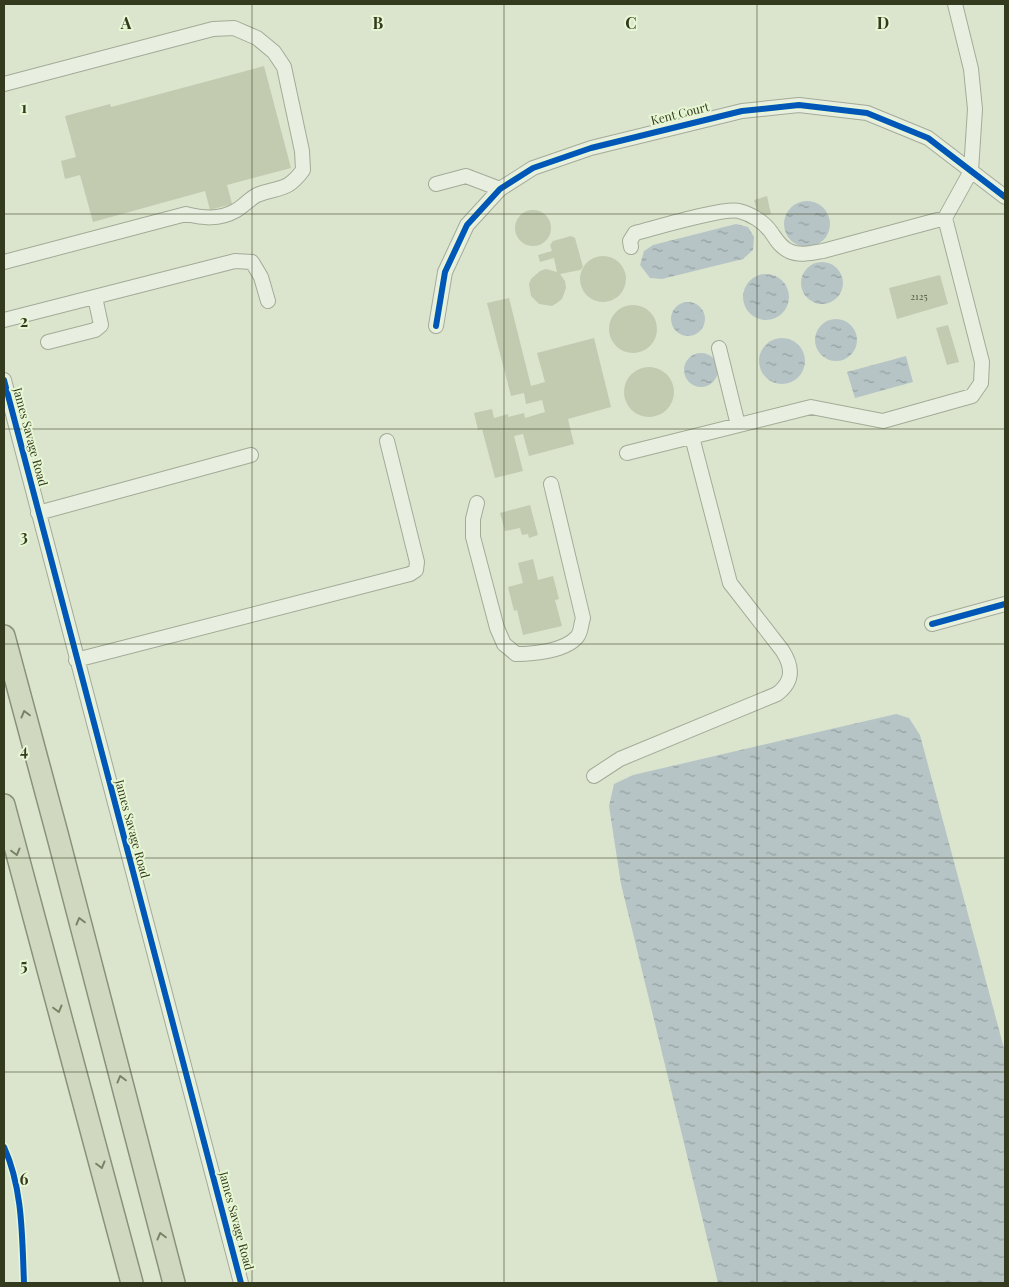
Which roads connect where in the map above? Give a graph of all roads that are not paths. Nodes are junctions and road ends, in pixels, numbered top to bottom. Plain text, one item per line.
1 (955, 4) edge
2 (4, 84) edge
3 (971, 172) junction
4 (436, 184) dead end
5 (500, 189) junction
6 (1005, 197) edge
7 (944, 218) junction
8 (631, 247) dead end
9 (4, 262) edge
10 (95, 297) junction
11 (268, 301) dead end
12 (4, 320) edge
13 (436, 326) dead end
14 (48, 342) dead end
15 (719, 348) dead end
16 (4, 380) edge
17 (738, 425) junction
18 (692, 437) junction
19 (387, 441) dead end
20 (627, 453) dead end
21 (251, 455) dead end
22 (551, 484) dead end
23 (477, 503) dead end
24 (38, 513) junction
25 (1005, 604) edge
26 (932, 624) dead end
27 (4, 636) edge
28 (76, 660) junction
29 (594, 776) dead end
30 (4, 804) edge
31 (111, 1203) junction
32 (126, 1283) edge
33 (132, 1283) edge
34 (174, 1283) edge
35 (241, 1283) edge

1 - 3 street
2 - 9 street
3 - 5 street, Kent Court
3 - 6 street, Kent Court
3 - 7 street
4 - 5 street
5 - 13 street, Kent Court
7 - 8 street
7 - 17 street
10 - 11 street
10 - 12 street
10 - 14 street
15 - 17 street
16 - 24 street, James Savage Road
17 - 18 street
18 - 20 street
18 - 29 street
19 - 28 street
21 - 24 street
22 - 23 street
24 - 28 street, James Savage Road
25 - 26 street
34 -> 27 highway
28 - 35 street, James Savage Road
30 -> 31 highway
31 - 32 highway
31 - 33 highway

